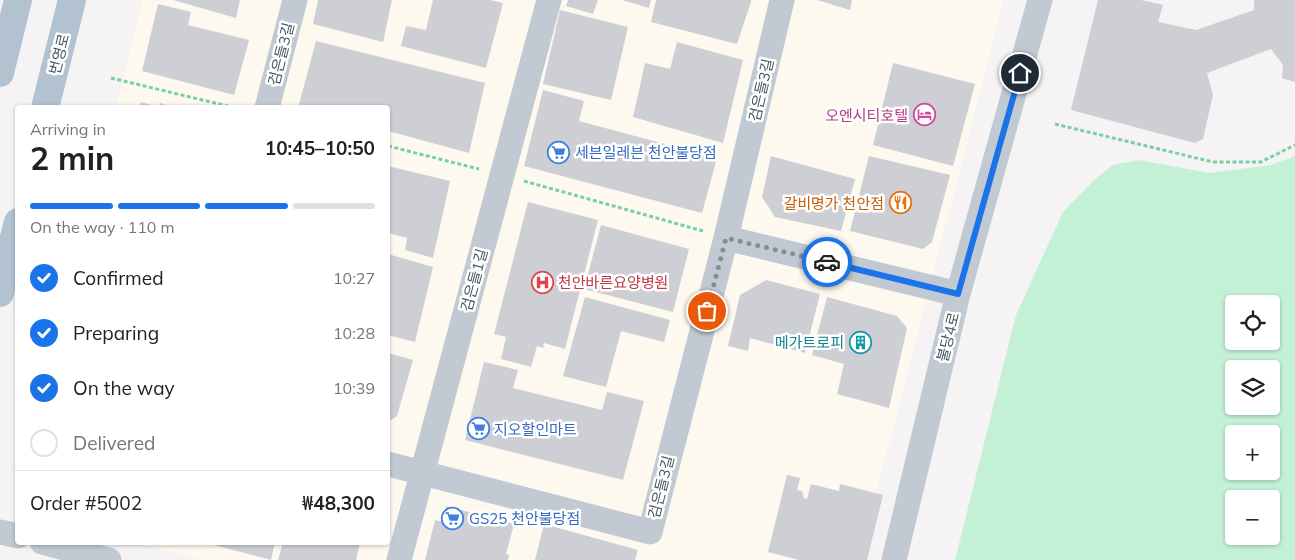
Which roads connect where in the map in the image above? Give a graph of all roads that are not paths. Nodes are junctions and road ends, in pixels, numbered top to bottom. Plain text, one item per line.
1 (18, 0) edge
2 (72, 0) edge
3 (295, 0) edge
4 (549, 0) edge
5 (782, 0) edge
6 (1040, 0) edge
7 (0, 73) edge
8 (47, 105) edge
9 (268, 105) edge
10 (15, 234) edge
11 (726, 238) junction
12 (0, 293) edge
13 (958, 294) junction
14 (390, 465) edge
15 (423, 473) junction
16 (0, 532) edge
17 (15, 535) edge
18 (53, 545) edge
19 (109, 560) edge
20 (399, 560) edge
21 (894, 560) edge

1 - 7 main road
2 - 8 main road, 번영로
3 - 9 street, 검은들3길
4 - 15 street, 검은들1길
5 - 11 street, 검은들3길
6 - 13 street, 불당4로
10 - 12 main road
11 - 13 street
11 - 15 street, 검은들3길
13 - 21 street, 불당4로
14 - 15 street, 검은들3길
15 - 20 street, 검은들1길
16 - 17 street
18 - 19 street

